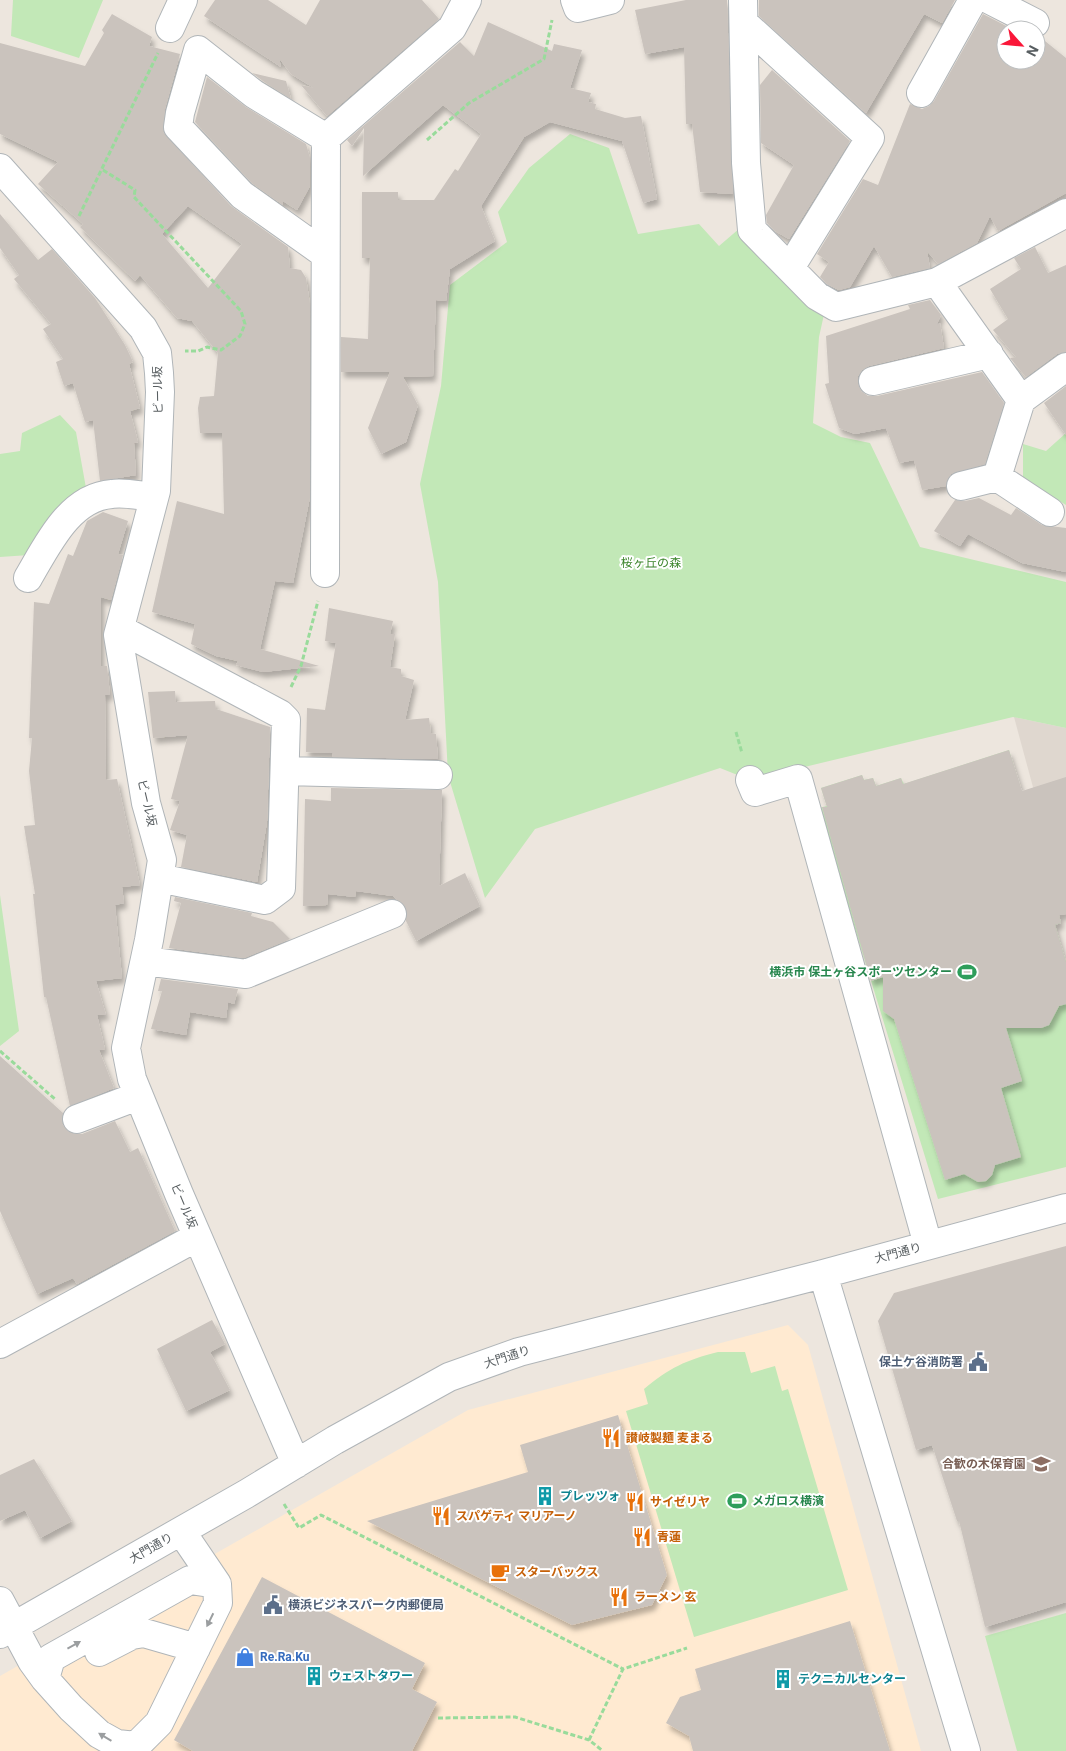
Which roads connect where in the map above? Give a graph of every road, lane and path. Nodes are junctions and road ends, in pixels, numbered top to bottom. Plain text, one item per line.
1 (183, 0) edge
2 (467, 0) edge
3 (575, 0) edge
4 (610, 0) edge
5 (973, 0) edge
6 (990, 0) edge
7 (744, 12) edge
8 (1029, 20) edge
9 (170, 28) joint
10 (549, 37) dead end
11 (921, 93) dead end
12 (326, 138) junction
13 (426, 140) dead end
14 (0, 169) edge
15 (103, 170) junction
16 (1066, 213) edge
17 (66, 242) junction
18 (325, 254) junction
19 (790, 268) junction
20 (937, 282) junction
21 (988, 354) junction
22 (182, 355) dead end
23 (1066, 367) edge
24 (872, 381) dead end
25 (1022, 400) junction
26 (998, 477) junction
27 (961, 486) dead end
28 (154, 497) junction
29 (1050, 512) dead end
30 (325, 573) joint
31 (28, 578) dead end
32 (120, 629) junction
33 (282, 706) junction
34 (284, 771) junction
35 (438, 775) dead end
36 (750, 780) dead end
37 (159, 878) junction
38 (392, 914) dead end
39 (145, 961) junction
40 (0, 1051) edge
41 (138, 1096) junction
42 (76, 1119) joint
43 (1066, 1208) edge
44 (197, 1237) junction
45 (928, 1245) junction
46 (823, 1274) junction
47 (0, 1344) edge
48 (296, 1464) junction
49 (278, 1495) dead end
50 (181, 1532) junction
51 (216, 1584) junction
52 (0, 1601) edge
53 (7, 1630) edge
54 (196, 1648) junction
55 (687, 1648) dead end
56 (88, 1658) dead end
57 (623, 1669) junction
58 (45, 1680) junction
59 (438, 1718) dead end
60 (589, 1740) junction
61 (603, 1751) edge
62 (966, 1751) edge

1 - 9 street
2 - 12 street
3 - 4 street
5 - 11 street
6 - 8 street
7 - 19 street
7 - 19 street
9 - 15 path
10 - 13 path
12 - 18 street
12 - 18 street
14 - 17 street, ビール坂
15 - 17 path
15 - 22 path
16 - 20 street
17 - 28 street, ビール坂
18 - 30 street
19 - 20 street
20 - 21 street
21 - 24 street
21 - 25 street
23 - 25 street
25 - 26 street
26 - 27 street
26 - 29 street
28 - 31 street
28 - 32 street, ビール坂
30 - 33 path
32 - 33 street
32 - 37 street, ビール坂
33 - 34 street
34 - 35 street
34 - 37 street
36 - 45 street
37 - 39 street, ビール坂
38 - 39 street
39 - 41 street, ビール坂
40 - 42 path
41 - 42 street
41 - 44 street, ビール坂
43 - 45 street, 大門通り
44 - 47 street
44 - 48 street, ビール坂
45 - 46 street, 大門通り
46 - 48 street, 大門通り
46 - 62 street
48 - 50 street, 大門通り
49 - 57 path
50 - 51 street
50 - 53 street, 大門通り
51 -> 54 street
58 -> 51 street
52 - 53 street
53 - 58 street
54 - 56 street
54 -> 58 street
55 - 57 path
57 - 60 path
59 - 60 path
60 - 61 path

